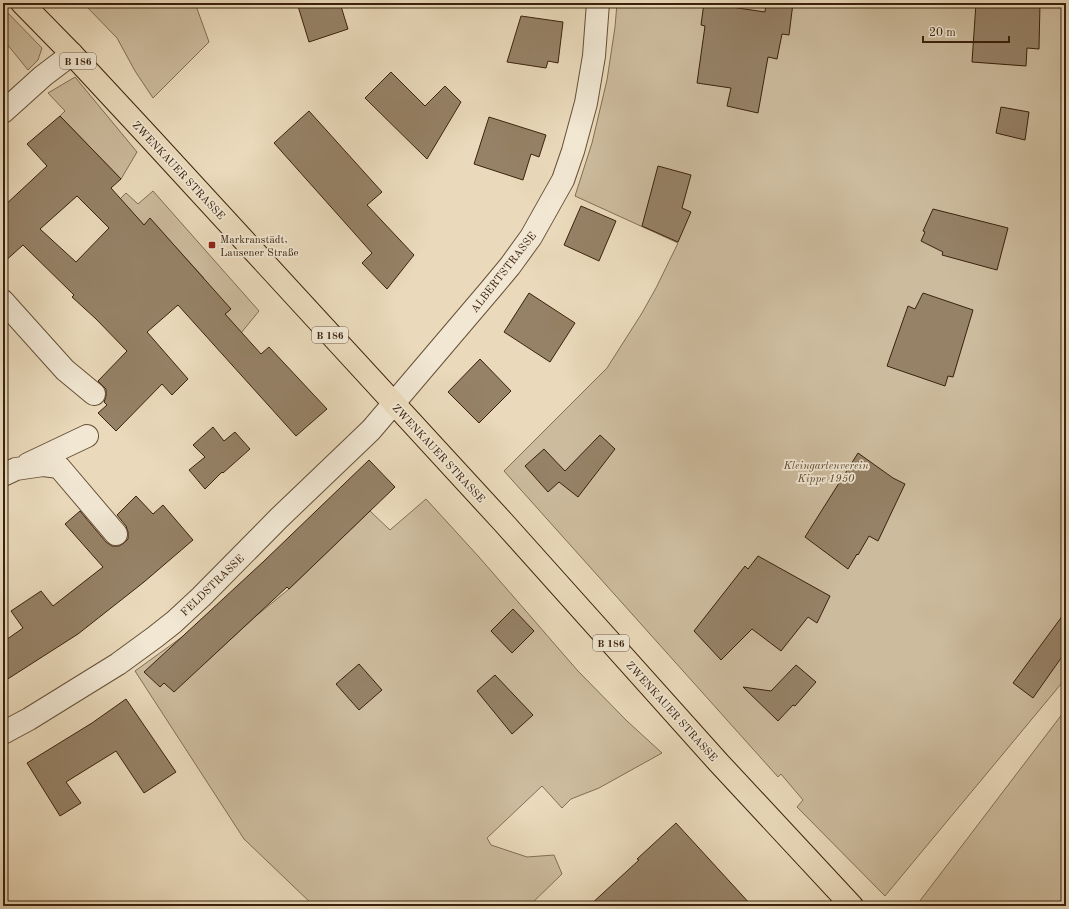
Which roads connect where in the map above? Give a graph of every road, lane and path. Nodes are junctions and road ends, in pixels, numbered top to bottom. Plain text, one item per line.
1 (22, 3) edge
2 (598, 3) edge
3 (72, 54) junction
4 (3, 112) edge
5 (3, 302) edge
6 (94, 394) dead end
7 (393, 404) junction
8 (87, 436) dead end
9 (9, 472) edge
10 (116, 534) dead end
11 (3, 733) edge
12 (852, 906) edge

1 - 3 main road, ZWENKAUER STRASSE / B 186
2 - 7 street, ALBERTSTRASSE
3 - 4 street
3 - 7 main road, ZWENKAUER STRASSE / B 186
5 - 6 street
7 - 11 street, FELDSTRASSE
7 - 12 main road, ZWENKAUER STRASSE / B 186
8 - 9 street
9 - 10 street

